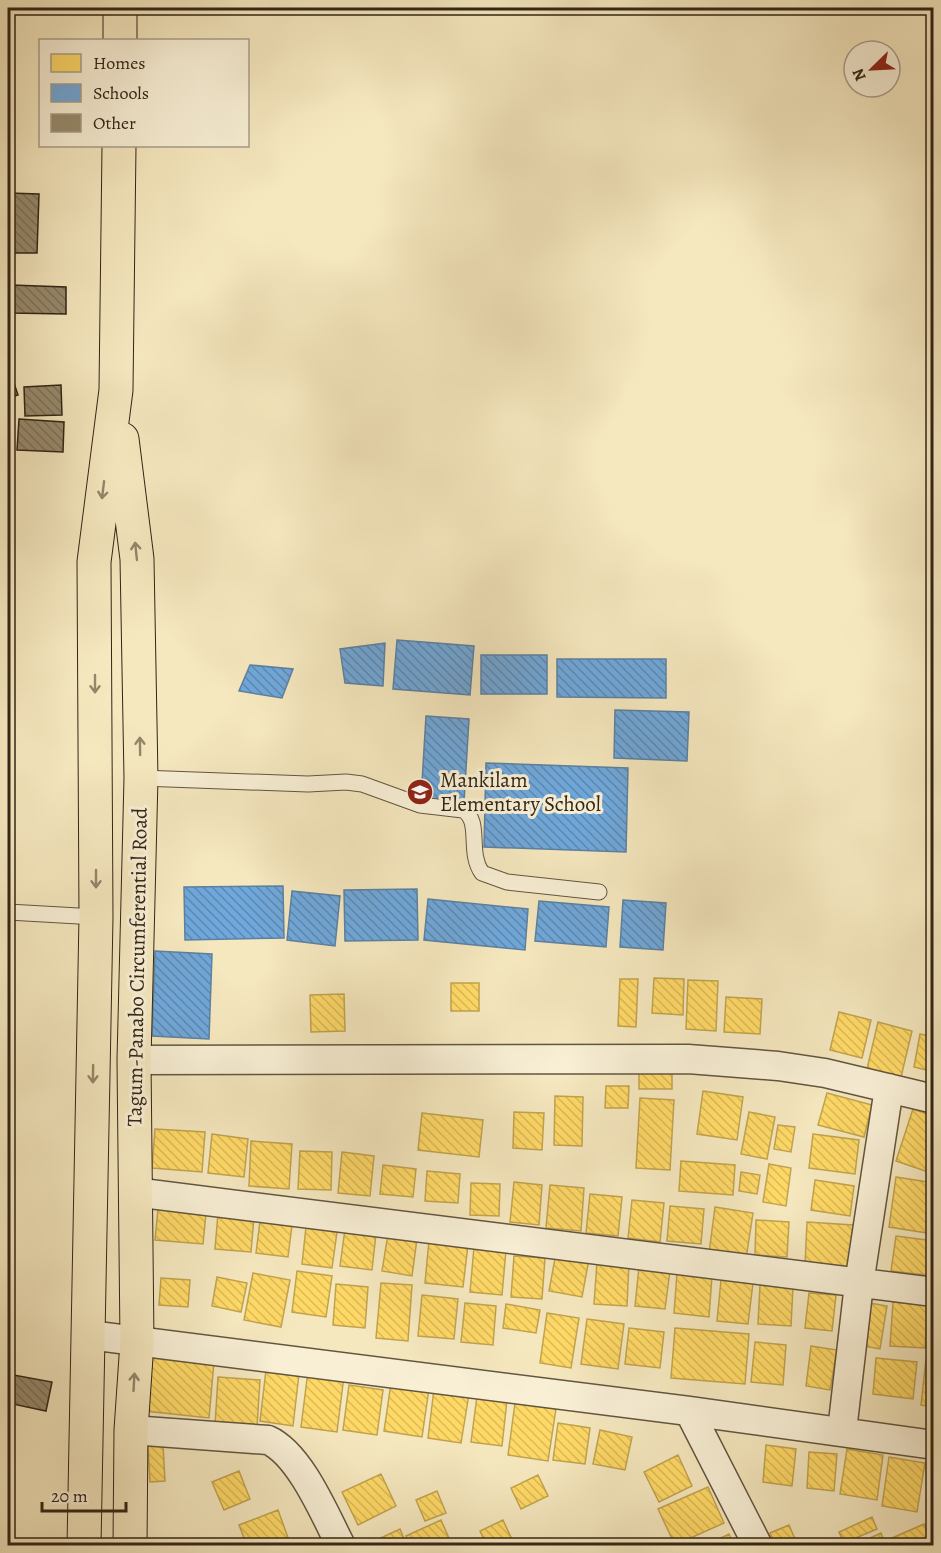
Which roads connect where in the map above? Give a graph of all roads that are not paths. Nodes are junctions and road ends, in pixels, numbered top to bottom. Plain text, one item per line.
1 (120, 8) edge
2 (120, 39) edge
3 (118, 147) edge
4 (116, 390) junction
5 (141, 778) junction
6 (599, 892) dead end
7 (8, 912) edge
8 (96, 917) junction
9 (134, 1060) junction
10 (889, 1088) junction
11 (933, 1099) edge
12 (134, 1192) junction
13 (859, 1284) junction
14 (933, 1292) edge
15 (89, 1335) junction
16 (136, 1342) junction
17 (689, 1411) junction
18 (131, 1430) junction
19 (842, 1431) junction
20 (933, 1444) edge
21 (84, 1545) edge
22 (130, 1545) edge
23 (341, 1545) edge
24 (758, 1545) edge

1 - 2 highway
3 - 4 highway, Tagum-Panabo Circumferential Road
5 -> 4 highway, Tagum-Panabo Circumferential Road
4 -> 8 highway, Tagum-Panabo Circumferential Road
5 - 6 lane
5 - 9 highway, Tagum-Panabo Circumferential Road
7 - 8 lane
8 -> 15 highway, Tagum-Panabo Circumferential Road
9 - 10 street
9 - 12 highway, Tagum-Panabo Circumferential Road
10 - 11 street
10 - 13 street
12 - 13 street
12 - 16 highway, Tagum-Panabo Circumferential Road
13 - 14 street
13 - 19 street
15 - 16 street
15 - 21 highway, Tagum-Panabo Circumferential Road
16 - 17 street
18 -> 16 highway, Tagum-Panabo Circumferential Road
17 - 19 street
17 - 24 street
18 - 22 highway, Tagum-Panabo Circumferential Road
18 - 23 street
19 - 20 street

